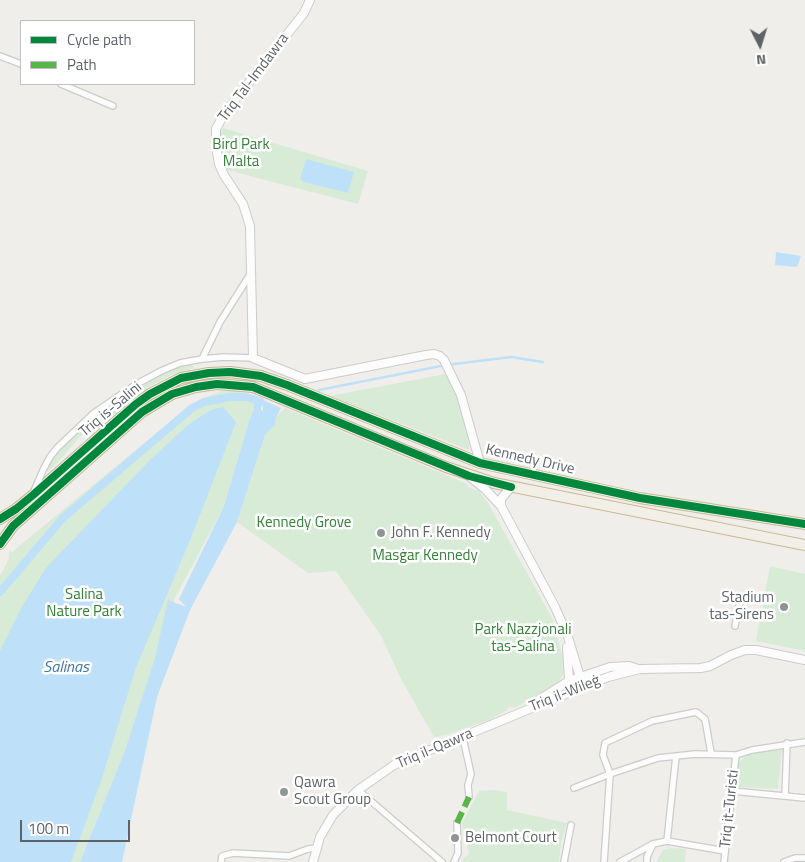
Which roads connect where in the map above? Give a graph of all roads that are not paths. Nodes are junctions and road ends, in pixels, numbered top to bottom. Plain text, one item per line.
1 (310, 0) edge
2 (0, 56) edge
3 (20, 64) edge
4 (63, 85) edge
5 (113, 106) dead end
6 (251, 273) junction
7 (253, 358) junction
8 (202, 359) junction
9 (260, 376) joint
10 (253, 387) joint
11 (480, 463) junction
12 (469, 476) junction
13 (511, 487) junction
14 (32, 495) junction
15 (501, 506) junction
16 (0, 519) edge
17 (805, 524) edge
18 (0, 544) edge
19 (805, 545) edge
20 (741, 597) dead end
21 (563, 626) junction
22 (735, 626) dead end
23 (805, 660) edge
24 (640, 670) junction
25 (575, 683) junction
26 (513, 715) joint
27 (462, 738) junction
28 (805, 742) edge
29 (787, 744) junction
30 (711, 753) junction
31 (736, 755) junction
32 (676, 756) junction
33 (610, 774) junction
34 (574, 788) dead end
35 (358, 790) junction
36 (732, 790) junction
37 (784, 796) junction
38 (469, 797) dead end
39 (805, 798) edge
40 (457, 823) dead end
41 (571, 825) dead end
42 (667, 841) junction
43 (653, 844) junction
44 (317, 848) junction
45 (725, 851) junction
46 (805, 858) edge
47 (221, 862) edge
48 (313, 862) edge
49 (442, 862) edge
50 (454, 862) edge
51 (564, 862) edge
52 (604, 862) edge
53 (620, 862) edge
54 (647, 862) edge
55 (724, 862) edge
56 (784, 862) edge

1 - 6 street, Triq Tal-Imdawra
2 - 3 street
4 - 5 street
6 - 7 street, Triq Tal-Imdawra
6 - 8 street
7 - 8 street
7 - 11 street
8 - 14 street
9 - 11 highway, Kennedy Drive
9 - 14 highway, Triq is-Salini
10 - 12 highway, Kennedy Drive
10 - 18 highway, Triq is-Salini
11 - 17 highway, Kennedy Drive
12 - 13 highway, Kennedy Drive
12 - 15 street
13 - 15 street
13 - 19 highway, Kennedy Drive
14 - 16 highway, Triq is-Salini
15 - 21 street
20 - 22 street
21 - 25 street
21 - 25 street
23 - 24 street, Triq il-Wileġ
24 - 25 street, Triq il-Wileġ
24 - 25 street, Triq il-Wileġ
25 - 26 street, Triq il-Wileġ
26 - 27 street, Triq il-Qawra
27 - 35 street, Triq il-Qawra
27 - 38 street
28 - 29 street
29 - 31 street
29 - 37 street
30 - 31 street
30 - 32 street
30 - 33 street
31 - 36 street, Triq it-Turisti
32 - 33 street
32 - 42 street
33 - 34 street
33 - 52 street
35 - 44 street, Triq il-Qawra
35 - 49 street
36 - 37 street
36 - 45 street, Triq it-Turisti
37 - 39 street
40 - 50 street
41 - 51 street
42 - 43 street
42 - 45 street
43 - 53 street
43 - 54 street
44 - 47 street
44 - 48 street, Triq il-Qawra
45 - 55 street, Triq it-Turisti
46 - 56 street

